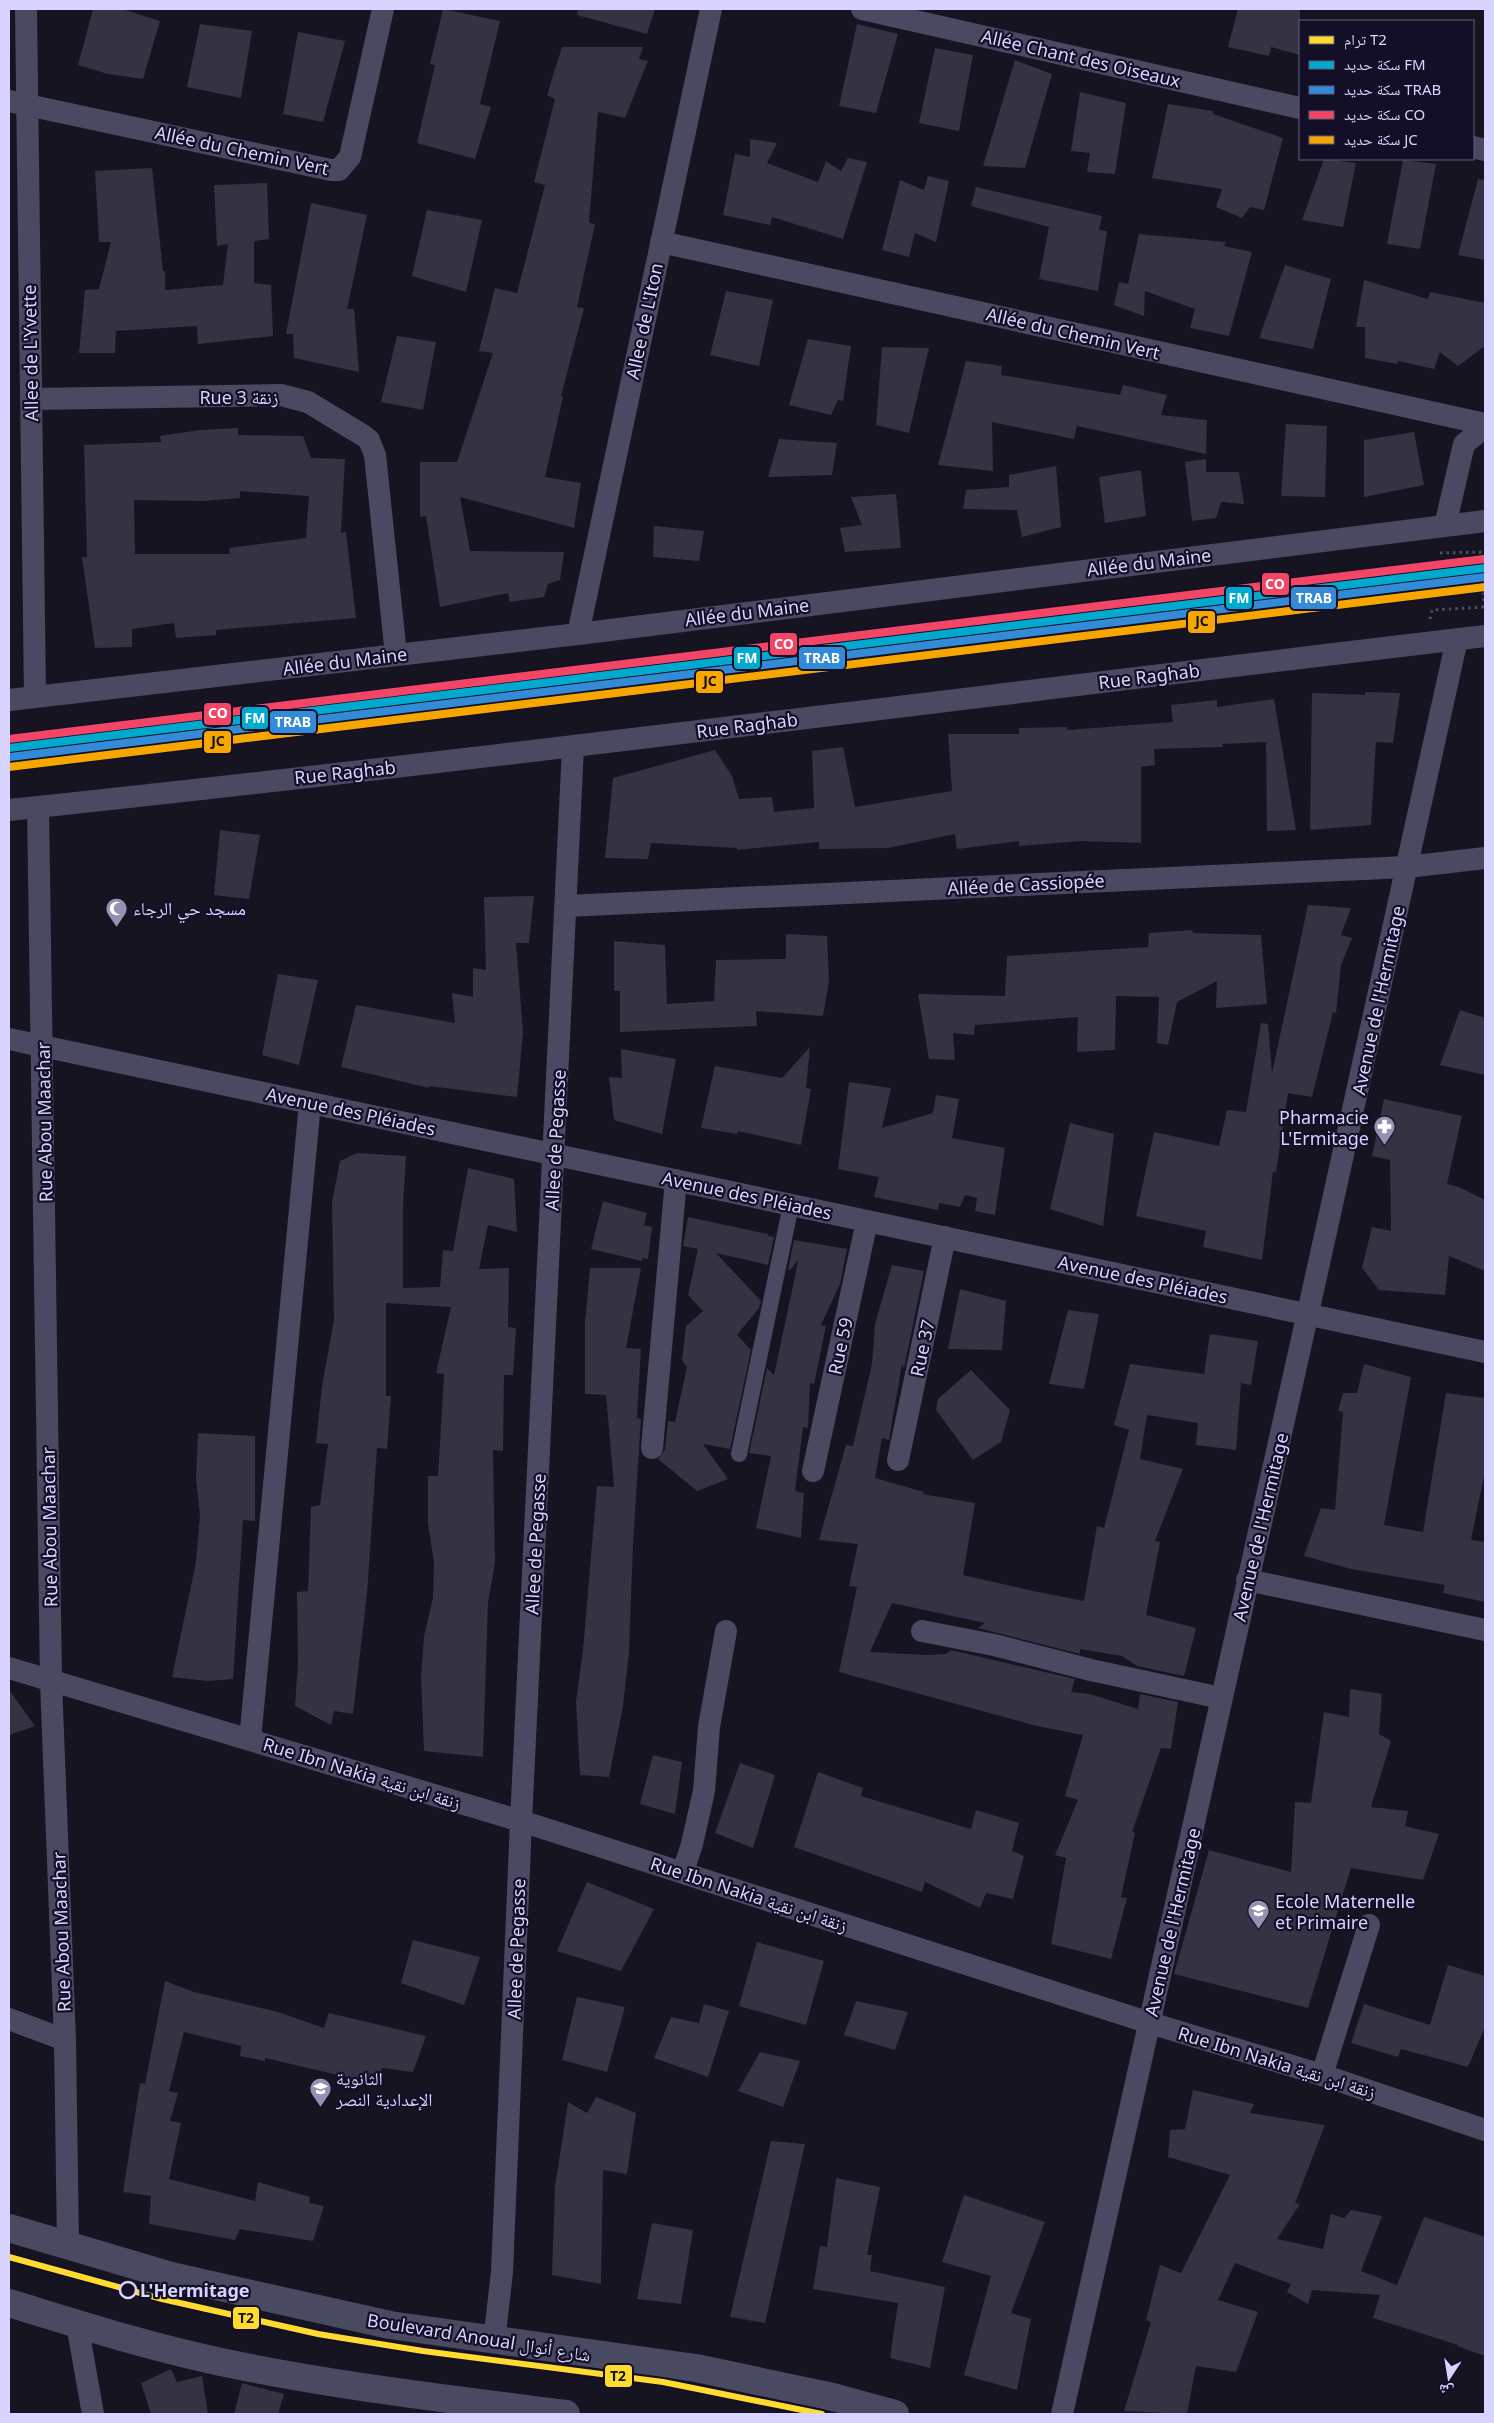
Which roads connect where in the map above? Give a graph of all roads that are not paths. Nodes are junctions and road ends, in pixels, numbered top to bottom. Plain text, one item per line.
1 (26, 9) edge
2 (383, 9) edge
3 (712, 9) edge
4 (862, 9) edge
5 (18, 103) edge
6 (1299, 108) edge
7 (661, 242) junction
8 (31, 399) junction
9 (1485, 425) edge
10 (1485, 521) edge
11 (1445, 526) junction
12 (578, 634) junction
13 (1485, 636) edge
14 (1457, 639) junction
15 (396, 655) junction
16 (35, 697) junction
17 (9, 700) edge
18 (573, 747) junction
19 (38, 807) junction
20 (9, 810) edge
21 (1485, 858) edge
22 (1407, 867) junction
23 (566, 906) junction
24 (9, 1039) edge
25 (43, 1046) junction
26 (310, 1103) junction
27 (555, 1154) junction
28 (676, 1180) junction
29 (791, 1204) junction
30 (866, 1220) junction
31 (945, 1237) junction
32 (1309, 1314) junction
33 (1485, 1352) edge
34 (652, 1448) dead end
35 (739, 1454) dead end
36 (898, 1460) dead end
37 (812, 1471) dead end
38 (1247, 1580) junction
39 (922, 1630) dead end
40 (1485, 1630) edge
41 (726, 1631) dead end
42 (9, 1668) edge
43 (51, 1682) junction
44 (1221, 1698) junction
45 (250, 1740) junction
46 (521, 1821) junction
47 (683, 1872) junction
48 (1369, 1925) dead end
49 (9, 2019) edge
50 (1150, 2023) junction
51 (65, 2040) junction
52 (1322, 2075) junction
53 (1485, 2130) edge
54 (9, 2228) edge
55 (68, 2247) junction
56 (9, 2303) edge
57 (76, 2324) junction
58 (494, 2341) junction
59 (93, 2414) edge
60 (566, 2414) edge
61 (895, 2414) edge
62 (1062, 2414) edge

1 - 5 street, Allee de L'Yvette
2 - 5 street, Allée du Chemin Vert
3 - 7 street, Allee de L'Iton
4 - 6 street, Allée Chant des Oiseaux
5 - 8 street, Allee de L'Yvette
7 - 9 street, Allée du Chemin Vert
7 - 12 street, Allee de L'Iton
8 - 15 street, Rue 3 زنقة
8 - 16 street, Allee de L'Yvette
9 - 11 street
10 - 11 street, Allée du Maine
11 - 12 street, Allée du Maine
12 - 15 street, Allée du Maine
13 - 14 street, Rue Raghab
14 - 18 street, Rue Raghab
14 - 22 street, Avenue de l'Hermitage
15 - 16 street, Allée du Maine
16 - 17 street, Allée du Maine
18 - 19 street, Rue Raghab
18 - 23 street, Allee de Pegasse
19 - 20 street, Rue Raghab
19 - 25 street, Rue Abou Maachar
21 - 22 street, Allée de Cassiopée
22 - 23 street, Allée de Cassiopée
22 - 32 street, Avenue de l'Hermitage
23 - 27 street, Allee de Pegasse
24 - 25 street, Avenue des Pléiades
25 - 26 street, Avenue des Pléiades
25 - 43 street, Rue Abou Maachar
26 - 27 street, Avenue des Pléiades
26 - 45 street
27 - 28 street, Avenue des Pléiades
27 - 46 street, Allee de Pegasse
28 - 29 street, Avenue des Pléiades
28 - 34 street
29 - 30 street, Avenue des Pléiades
29 - 35 street
30 - 31 street, Avenue des Pléiades
30 - 37 street, Rue 59
31 - 32 street, Avenue des Pléiades
31 - 36 street, Rue 37
32 - 33 street, Avenue des Pléiades
32 - 38 street, Avenue de l'Hermitage
38 - 40 street
38 - 44 street, Avenue de l'Hermitage
39 - 44 street
41 - 47 street
42 - 43 street, Rue Ibn Nakia زنقة ابن نقية
43 - 45 street, Rue Ibn Nakia زنقة ابن نقية
43 - 51 street, Rue Abou Maachar
44 - 50 street, Avenue de l'Hermitage
45 - 46 street, Rue Ibn Nakia زنقة ابن نقية
46 - 47 street, Rue Ibn Nakia زنقة ابن نقية
46 - 58 street, Allee de Pegasse
47 - 50 street, Rue Ibn Nakia زنقة ابن نقية
48 - 52 street
49 - 51 street
50 - 52 street, Rue Ibn Nakia زنقة ابن نقية
50 - 62 street, Avenue de l'Hermitage
51 - 55 street, Rue Abou Maachar
52 - 53 street, Rue Ibn Nakia زنقة ابن نقية
54 - 55 street, Boulevard Anoual شارع أنوال
55 - 58 street, Boulevard Anoual شارع أنوال
56 - 57 street
57 - 59 street
57 - 60 street
58 - 61 street, Boulevard Anoual شارع أنوال

